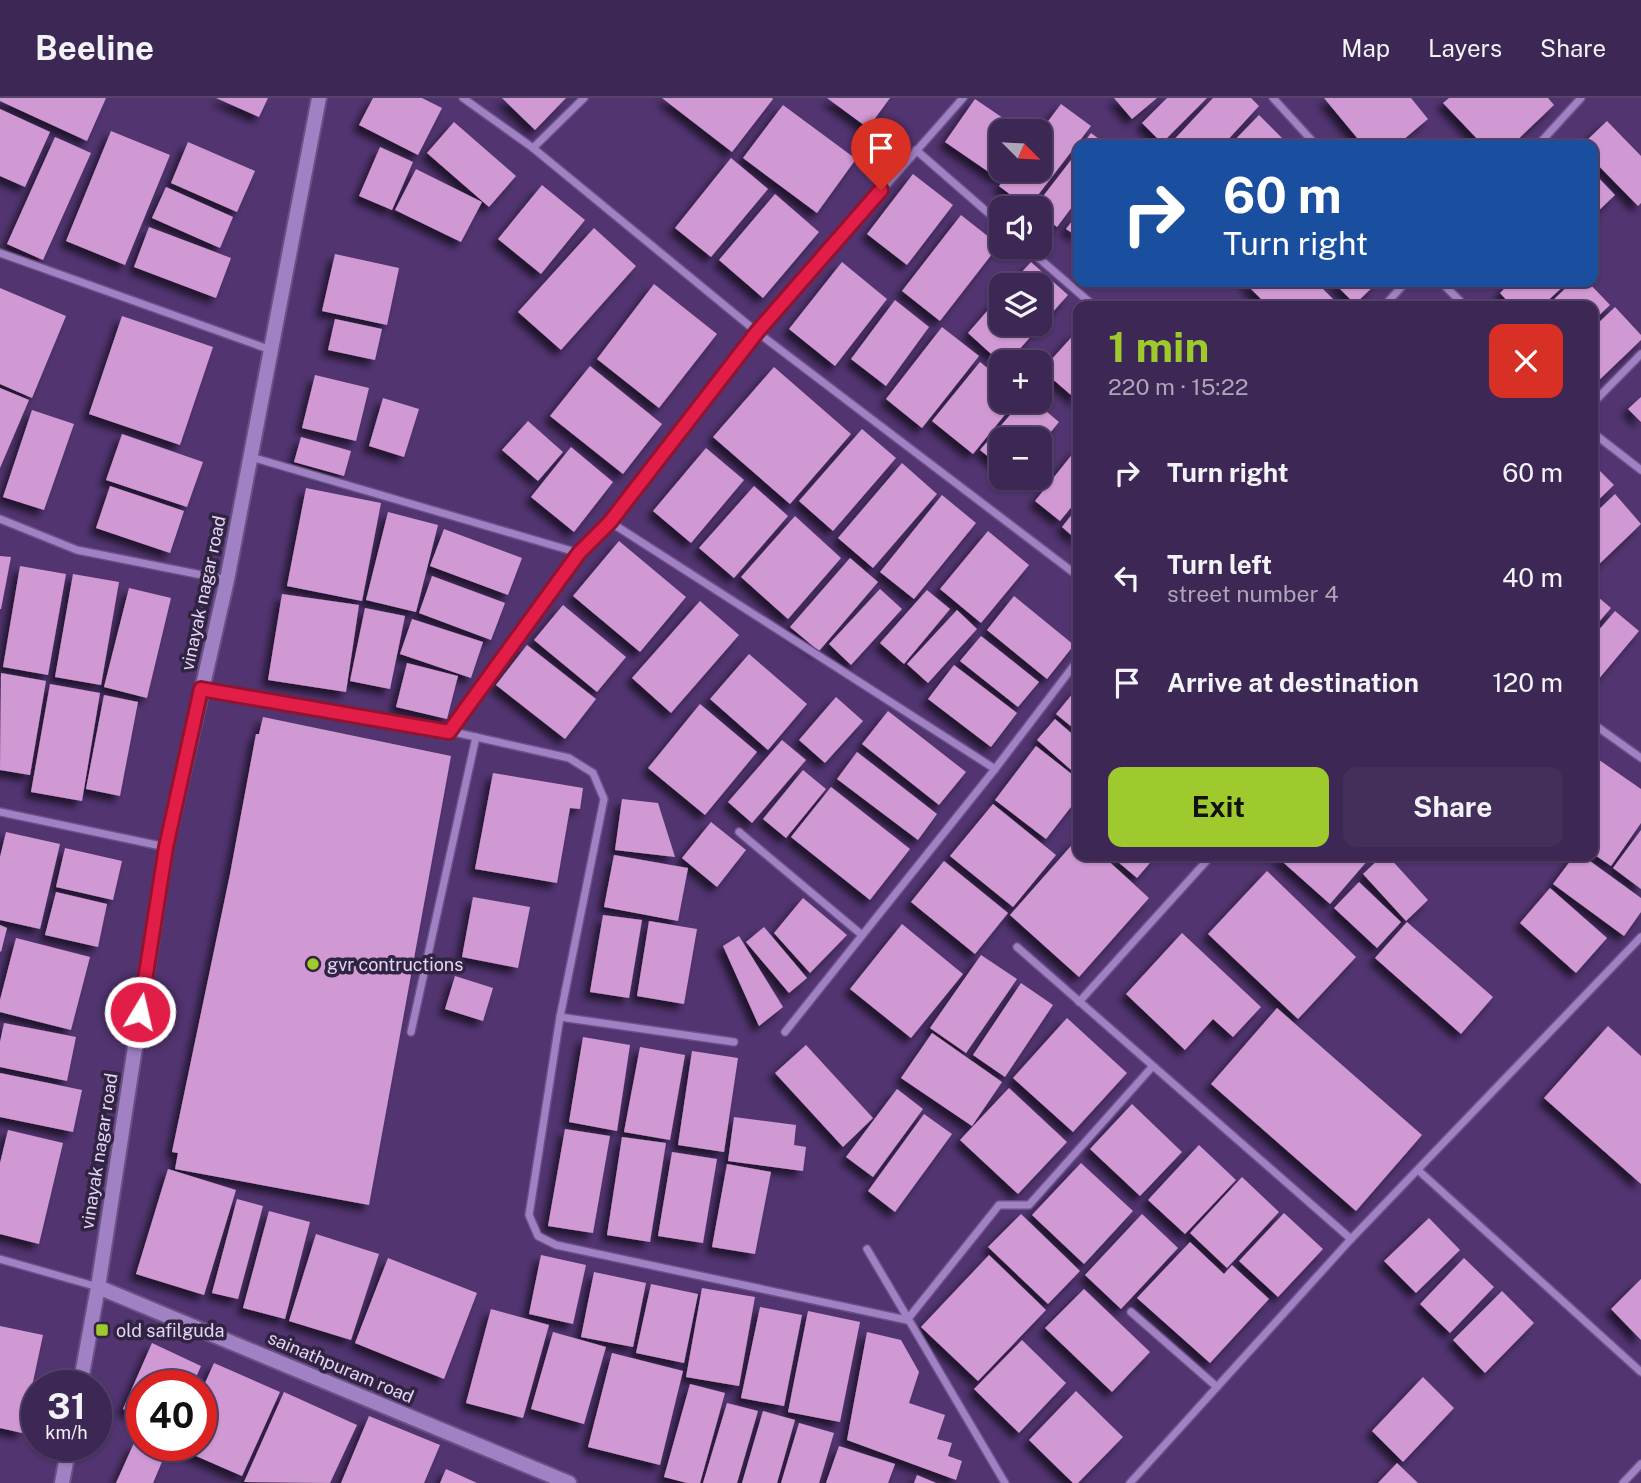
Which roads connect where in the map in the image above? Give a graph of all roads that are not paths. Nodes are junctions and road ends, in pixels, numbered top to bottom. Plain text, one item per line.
1 (319, 98) edge
2 (463, 98) edge
3 (584, 98) edge
4 (964, 98) edge
5 (1273, 98) edge
6 (1581, 98) edge
7 (1311, 140) edge
8 (1543, 140) edge
9 (533, 148) junction
10 (916, 150) junction
11 (989, 214) edge
12 (0, 253) edge
13 (1041, 259) edge
14 (1401, 287) edge
15 (1446, 287) edge
16 (1088, 301) edge
17 (1389, 301) edge
18 (1460, 301) edge
19 (757, 332) junction
20 (271, 351) junction
21 (1641, 354) edge
22 (1598, 398) edge
23 (1598, 437) edge
24 (251, 457) junction
25 (1641, 470) edge
26 (0, 519) edge
27 (610, 522) junction
28 (579, 553) junction
29 (1073, 572) edge
30 (227, 580) junction
31 (1073, 667) edge
32 (201, 689) junction
33 (1598, 727) edge
34 (449, 732) junction
35 (476, 737) junction
36 (1641, 758) edge
37 (995, 769) junction
38 (0, 812) edge
39 (739, 832) dead end
40 (166, 847) junction
41 (1206, 861) edge
42 (862, 935) junction
43 (1641, 937) edge
44 (1017, 947) dead end
45 (1079, 1002) junction
46 (560, 1017) junction
47 (411, 1032) dead end
48 (785, 1032) dead end
49 (734, 1042) dead end
50 (1152, 1067) junction
51 (1418, 1170) junction
52 (1351, 1239) junction
53 (867, 1250) dead end
54 (0, 1259) edge
55 (98, 1287) junction
56 (1131, 1312) dead end
57 (907, 1320) junction
58 (83, 1370) edge
59 (1641, 1372) edge
60 (1217, 1387) junction
61 (66, 1461) edge
62 (1641, 1464) edge
63 (62, 1483) edge
64 (569, 1483) edge
65 (1005, 1483) edge
66 (1130, 1483) edge
67 (1623, 1483) edge

1 - 20 street, vinayak nagar road
2 - 9 street
3 - 9 street
4 - 10 street
5 - 7 street
6 - 8 street
9 - 19 street
10 - 11 street
10 - 19 street
12 - 20 street
13 - 16 street
14 - 17 street
15 - 18 street
19 - 27 street
19 - 29 street
20 - 24 street, vinayak nagar road
21 - 22 street
23 - 25 street
24 - 28 street
24 - 30 street, vinayak nagar road
26 - 30 street
27 - 28 street
27 - 37 street
28 - 34 street
30 - 32 street, vinayak nagar road
31 - 37 street
32 - 34 street
32 - 40 street, vinayak nagar road
33 - 36 street
34 - 35 street
35 - 46 street
35 - 47 street
37 - 42 street
38 - 40 street
39 - 42 street
40 - 55 street, vinayak nagar road
41 - 45 street
42 - 48 street
43 - 51 street
44 - 45 street
45 - 50 street
46 - 49 street
46 - 57 street
50 - 52 street
50 - 57 street
51 - 52 street
51 - 59 street
52 - 60 street
53 - 57 street
54 - 55 street
55 - 58 street, vinayak nagar road
55 - 64 street, sainathpuram road
56 - 60 street
57 - 65 street
60 - 66 street
61 - 63 street
62 - 67 street

